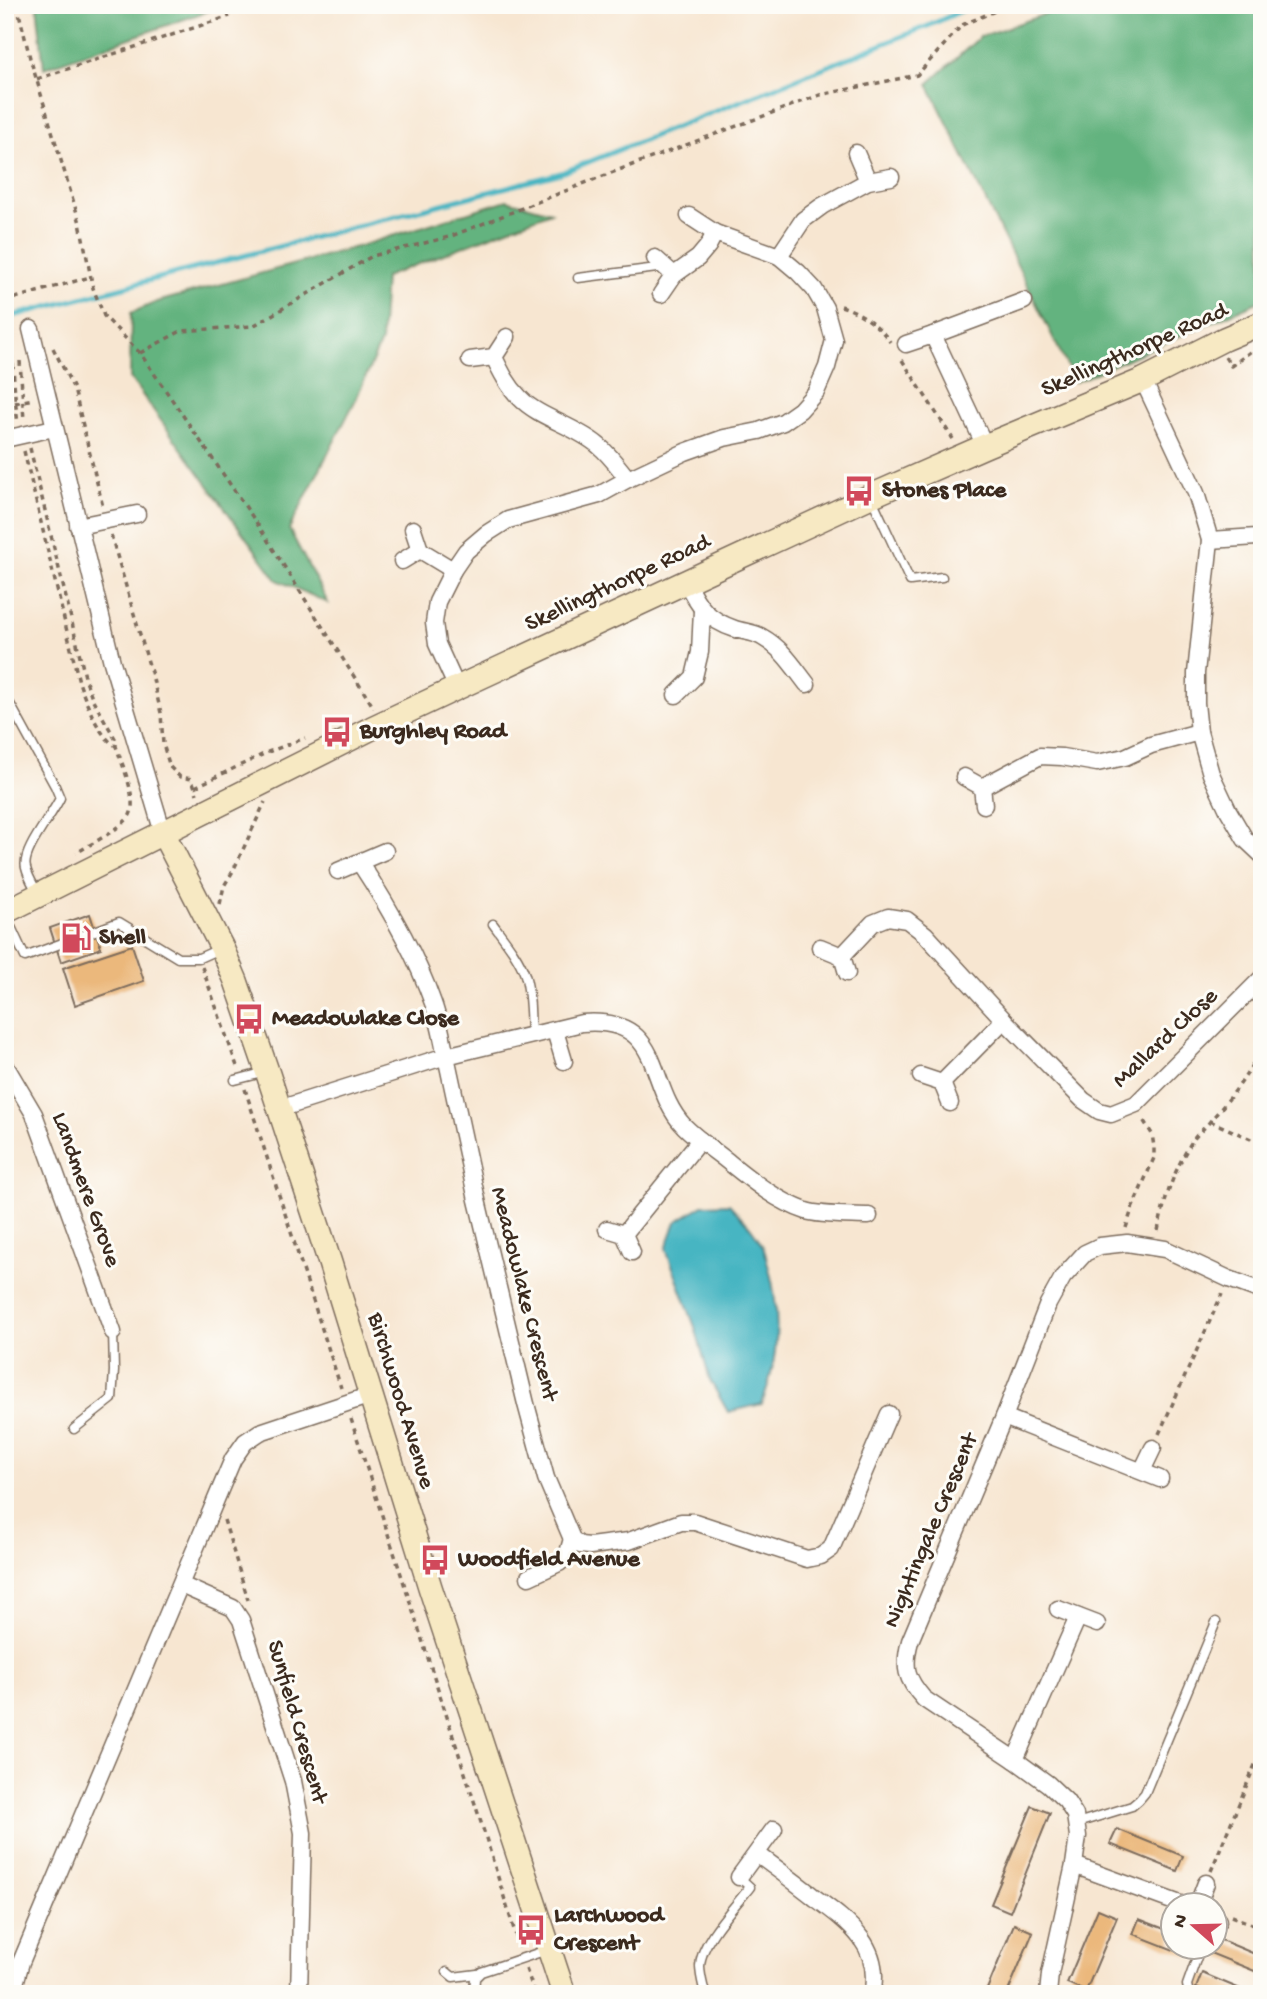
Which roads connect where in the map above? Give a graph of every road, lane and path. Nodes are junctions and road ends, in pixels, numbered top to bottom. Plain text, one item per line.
1 (17, 5) edge
2 (1009, 5) edge
3 (230, 16) dead end
4 (37, 79) junction
5 (856, 153) dead end
6 (891, 177) dead end
7 (867, 181) junction
8 (689, 216) dead end
9 (715, 233) junction
10 (779, 256) junction
11 (664, 267) junction
12 (90, 277) junction
13 (578, 278) dead end
14 (661, 295) dead end
15 (1024, 300) dead end
16 (5, 301) edge
17 (825, 308) junction
18 (1262, 323) edge
19 (31, 329) dead end
20 (933, 335) junction
21 (507, 337) dead end
22 (11, 344) dead end
23 (1262, 345) edge
24 (900, 350) junction
25 (19, 352) dead end
26 (140, 353) junction
27 (494, 357) junction
28 (1225, 357) dead end
29 (470, 360) dead end
30 (1143, 380) junction
31 (54, 428) junction
32 (18, 436) edge
33 (957, 445) dead end
34 (985, 446) junction
35 (628, 479) junction
36 (871, 496) junction
37 (138, 514) dead end
38 (78, 526) junction
39 (413, 529) dead end
40 (1262, 536) edge
41 (1210, 540) junction
42 (420, 550) junction
43 (402, 561) dead end
44 (453, 570) junction
45 (942, 577) dead end
46 (686, 582) junction
47 (702, 610) junction
48 (807, 684) dead end
49 (457, 688) junction
50 (676, 695) dead end
51 (10, 704) dead end
52 (384, 723) junction
53 (1199, 732) junction
54 (163, 744) dead end
55 (964, 777) dead end
56 (195, 787) dead end
57 (982, 788) junction
58 (266, 802) dead end
59 (984, 805) dead end
60 (163, 833) junction
61 (93, 841) dead end
62 (385, 851) dead end
63 (1262, 855) edge
64 (360, 863) junction
65 (338, 871) dead end
66 (40, 896) junction
67 (220, 906) dead end
68 (5, 913) edge
69 (493, 924) dead end
70 (820, 947) dead end
71 (222, 948) junction
72 (842, 956) junction
73 (202, 968) dead end
74 (847, 973) dead end
75 (1262, 978) edge
76 (1004, 1020) junction
77 (555, 1031) junction
78 (531, 1036) junction
79 (1262, 1043) edge
80 (446, 1056) junction
81 (564, 1061) dead end
82 (237, 1067) dead end
83 (5, 1068) edge
84 (267, 1071) junction
85 (922, 1076) dead end
86 (235, 1080) dead end
87 (942, 1083) junction
88 (244, 1087) dead end
89 (950, 1103) dead end
90 (1136, 1104) junction
91 (279, 1109) junction
92 (1210, 1121) junction
93 (700, 1140) junction
94 (1262, 1143) edge
95 (869, 1216) dead end
96 (607, 1228) dead end
97 (624, 1234) junction
98 (1127, 1243) junction
99 (1155, 1247) junction
100 (632, 1252) dead end
101 (1229, 1279) junction
102 (1262, 1291) edge
103 (113, 1332) joint
104 (342, 1392) dead end
105 (371, 1395) junction
106 (889, 1414) dead end
107 (349, 1415) dead end
108 (1004, 1417) junction
109 (74, 1429) dead end
110 (1153, 1448) joint
111 (1142, 1471) junction
112 (1160, 1479) dead end
113 (217, 1498) junction
114 (572, 1539) junction
115 (529, 1577) dead end
116 (181, 1585) junction
117 (1058, 1609) dead end
118 (1078, 1617) junction
119 (241, 1620) junction
120 (1216, 1622) dead end
121 (1097, 1624) dead end
122 (1262, 1748) edge
123 (1015, 1760) junction
124 (1077, 1823) junction
125 (774, 1829) dead end
126 (757, 1854) junction
127 (1074, 1865) junction
128 (739, 1877) joint
129 (1206, 1883) joint
130 (1203, 1890) edge
131 (1158, 1897) edge
132 (1228, 1914) edge
133 (1262, 1928) edge
134 (550, 1949) junction
135 (523, 1958) junction
136 (1196, 1960) edge
137 (446, 1972) dead end
138 (477, 1974) junction
139 (12, 1994) edge
140 (299, 1994) edge
141 (474, 1994) edge
142 (535, 1994) edge
143 (564, 1994) edge
144 (705, 1994) edge
145 (872, 1994) edge
146 (1048, 1994) edge
147 (1189, 1994) edge

1 - 4 path
2 - 26 path
3 - 4 path
4 - 12 path
5 - 7 street
6 - 7 street
7 - 10 street
8 - 9 street
9 - 10 street
9 - 11 street
10 - 17 street
11 - 13 lane
11 - 14 street
12 - 16 path
12 - 26 path
15 - 20 street
17 - 24 path
17 - 35 street
18 - 30 main road, Skellingthorpe Road
19 - 31 street
20 - 24 street
20 - 34 street
21 - 27 street
22 - 32 path
23 - 28 path
24 - 33 path
25 - 32 path
26 - 52 path
27 - 29 street
27 - 35 street
30 - 34 main road, Skellingthorpe Road
30 - 41 street
31 - 32 street
31 - 38 street
32 - 61 path
34 - 36 main road, Skellingthorpe Road
35 - 44 street
36 - 45 lane
36 - 46 main road, Skellingthorpe Road
37 - 38 street
38 - 60 street
39 - 42 street
40 - 41 street
41 - 53 street
42 - 43 street
42 - 44 street
44 - 49 street
46 - 47 street
46 - 49 main road, Skellingthorpe Road
47 - 48 street
47 - 50 street
49 - 52 main road, Skellingthorpe Road
51 - 66 lane
52 - 60 main road, Skellingthorpe Road
53 - 57 street
53 - 63 street
54 - 56 path
55 - 57 street
57 - 59 street
58 - 67 path
60 - 66 main road, Skellingthorpe Road
60 - 71 main road, Birchwood Avenue
62 - 64 street
64 - 65 street
64 - 80 street, Meadowlake Crescent
66 - 68 main road, Skellingthorpe Road
68 - 71 lane
69 - 78 lane
70 - 72 street
71 - 84 main road, Birchwood Avenue
72 - 74 street
72 - 76 street, Mallard Close
73 - 82 path
75 - 90 street, Mallard Close
76 - 87 street
76 - 90 street, Mallard Close
77 - 78 street
77 - 81 street
77 - 93 street
78 - 80 street
79 - 92 path
80 - 91 street
80 - 114 street, Meadowlake Crescent
83 - 103 street, Landmere Grove
84 - 86 lane
84 - 91 main road, Birchwood Avenue
85 - 87 street
87 - 89 street
88 - 104 path
90 - 98 path
91 - 105 main road, Birchwood Avenue
92 - 94 path
92 - 99 path
93 - 95 street
93 - 97 street
96 - 97 street
97 - 100 street
98 - 99 street, Nightingale Crescent
98 - 108 street, Nightingale Crescent
99 - 101 street, Nightingale Crescent
101 - 102 street, Nightingale Crescent
101 - 110 path
103 - 109 lane
105 - 113 street
105 - 134 main road, Birchwood Avenue
106 - 114 street
107 - 135 path
108 - 111 street
108 - 123 street, Nightingale Crescent
110 - 111 street
111 - 112 street
113 - 116 street
113 - 119 path
114 - 115 street
116 - 119 street, Sunfield Crescent
116 - 139 street
117 - 118 street
118 - 121 street
118 - 123 street
119 - 140 street, Sunfield Crescent
120 - 124 lane
122 - 129 path
123 - 124 street, Nightingale Crescent
124 - 127 street
125 - 126 street
126 - 128 street
126 - 145 street
127 - 131 street
127 - 146 street
128 - 144 lane
129 - 130 street
132 - 133 path
134 - 135 lane
134 - 143 main road, Birchwood Avenue
135 - 138 lane
135 - 142 path
136 - 147 lane
137 - 138 lane
138 - 141 lane

